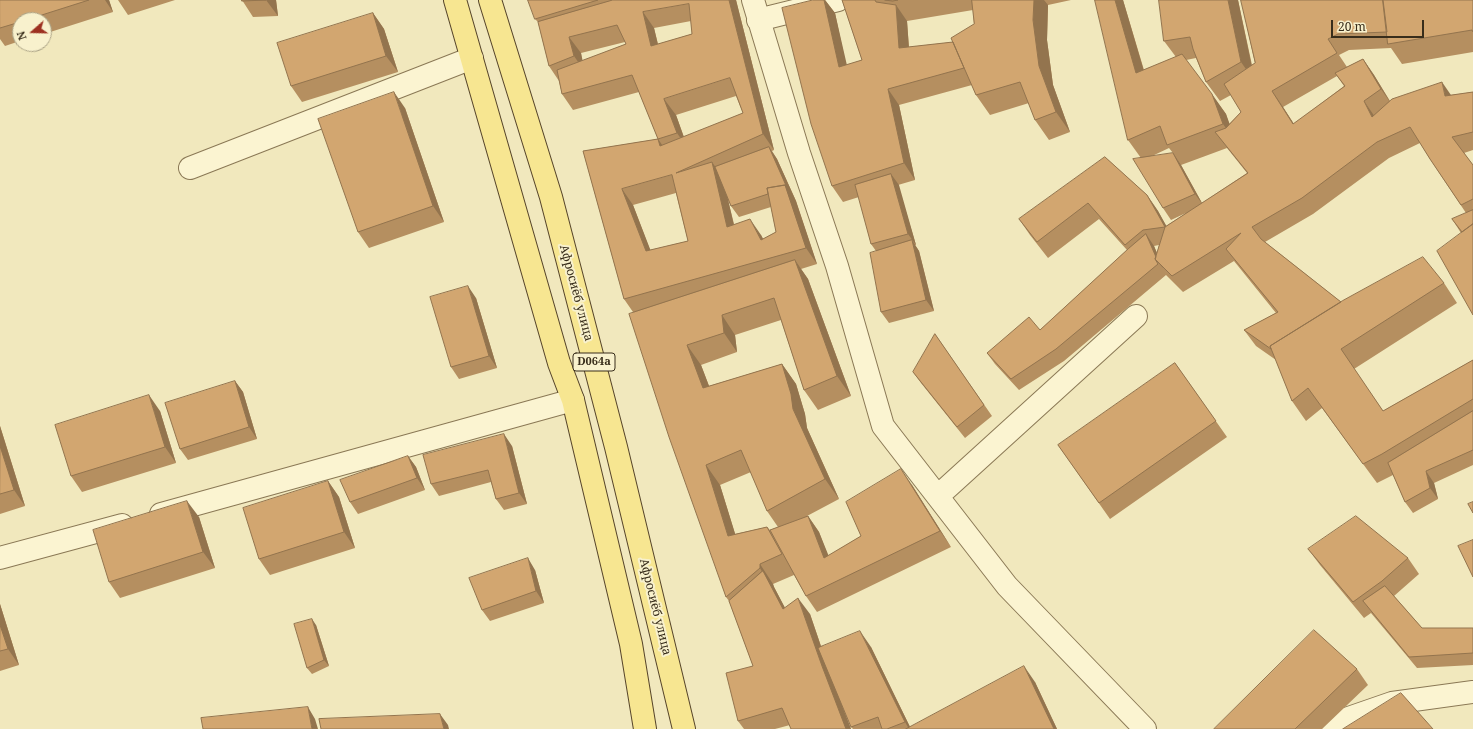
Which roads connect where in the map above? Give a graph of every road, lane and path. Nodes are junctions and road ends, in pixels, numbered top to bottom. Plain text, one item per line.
1 (455, 0) edge
2 (490, 0) edge
3 (838, 0) edge
4 (755, 10) edge
5 (472, 58) junction
6 (190, 168) dead end
7 (1136, 316) dead end
8 (573, 400) junction
9 (938, 496) junction
10 (0, 558) edge
11 (1473, 692) edge
12 (645, 729) edge
13 (684, 729) edge
14 (1145, 729) edge
15 (1333, 729) edge

1 - 5 main road, D064a
2 - 13 main road, Афросиёб улица / D064a
3 - 4 street
4 - 9 street
5 - 6 street
5 - 8 main road, D064a
7 - 9 street
8 - 10 street
8 - 12 main road, D064a
9 - 14 street
11 - 15 street

